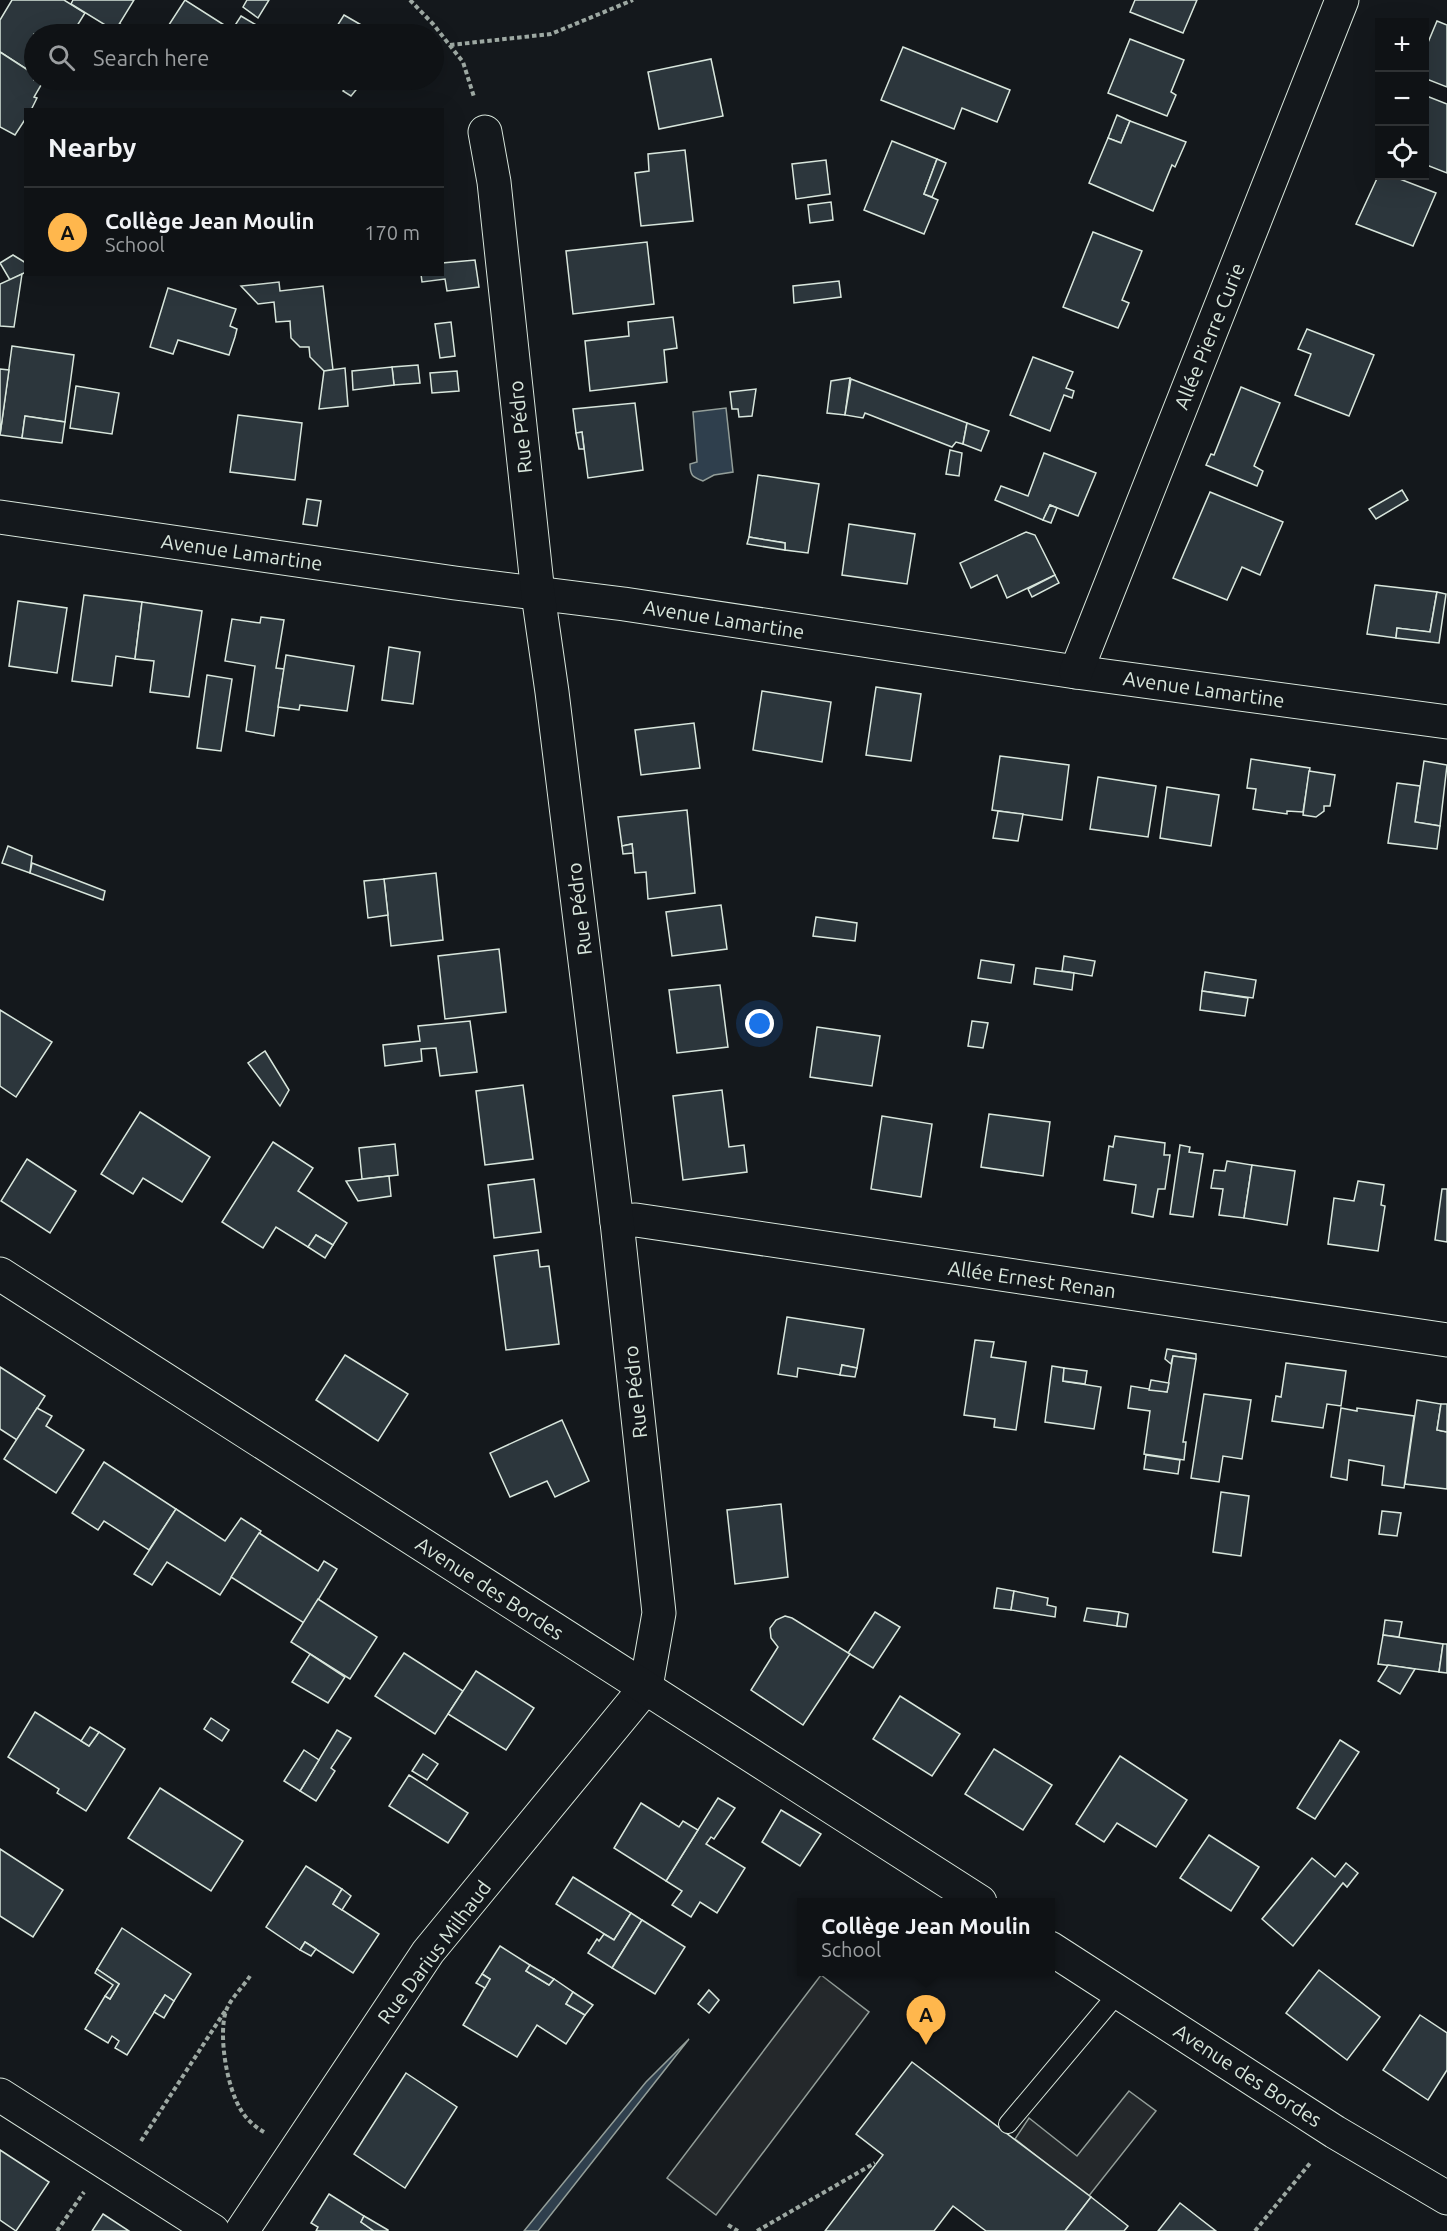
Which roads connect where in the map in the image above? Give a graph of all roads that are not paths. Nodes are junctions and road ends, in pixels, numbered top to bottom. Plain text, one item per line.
1 (1342, 0) edge
2 (485, 132) road end
3 (0, 517) edge
4 (538, 594) junction
5 (1076, 672) junction
6 (1447, 722) edge
7 (617, 1222) junction
8 (0, 1275) edge
9 (1447, 1340) edge
10 (646, 1687) junction
11 (974, 1898) edge
12 (1055, 1951) edge
13 (1119, 1992) junction
14 (0, 2095) edge
15 (1008, 2124) dead end
16 (1447, 2198) edge
17 (213, 2231) edge
18 (242, 2231) edge

1 - 5 street, Allée Pierre Curie
2 - 4 street, Rue Pédro
3 - 4 street, Avenue Lamartine
4 - 5 street, Avenue Lamartine
4 - 7 street, Rue Pédro
5 - 6 street, Avenue Lamartine
7 - 9 street, Allée Ernest Renan
7 - 10 street, Rue Pédro
8 - 10 street, Avenue des Bordes
10 - 11 street, Avenue des Bordes
10 - 18 street, Rue Darius Milhaud
12 - 13 street, Avenue des Bordes
13 - 15 lane
13 - 16 street, Avenue des Bordes
14 - 17 street

